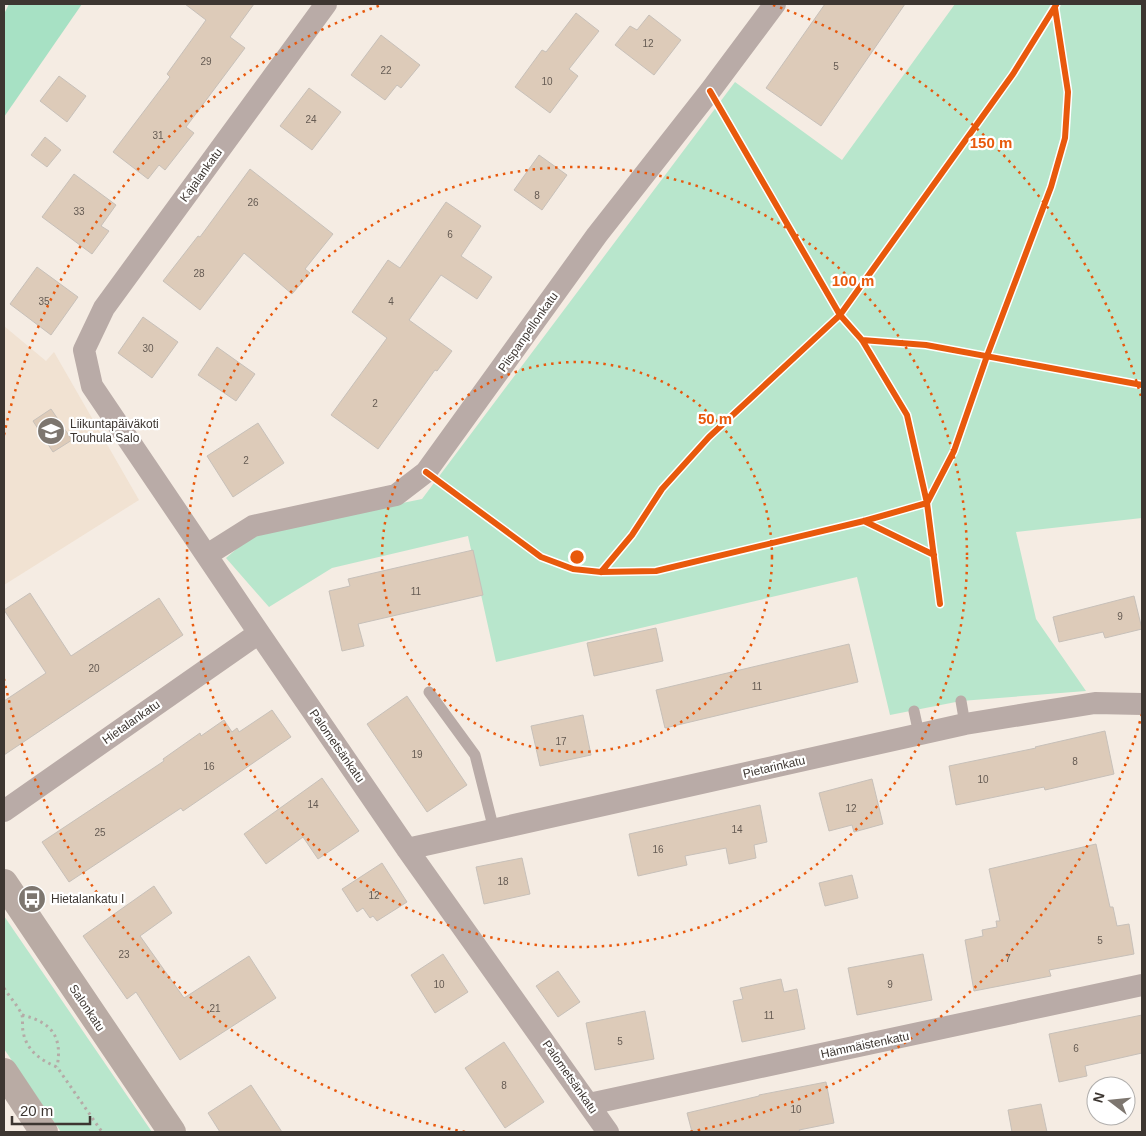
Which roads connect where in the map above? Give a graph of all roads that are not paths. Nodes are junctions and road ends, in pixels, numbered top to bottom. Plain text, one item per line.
1 (326, 4) edge
2 (775, 4) edge
3 (84, 350) joint
4 (207, 555) junction
5 (259, 633) junction
6 (428, 692) dead end
7 (961, 701) dead end
8 (1142, 704) edge
9 (914, 711) dead end
10 (965, 724) junction
11 (919, 734) junction
12 (4, 811) edge
13 (494, 830) junction
14 (408, 849) junction
15 (4, 882) edge
16 (1142, 985) edge
17 (4, 1072) edge
18 (589, 1104) junction
19 (44, 1132) edge
20 (172, 1132) edge
21 (608, 1132) edge

1 - 3 street, Kajalankatu
2 - 4 street, Piispanpellonkatu
3 - 4 street, Palometsänkatu
4 - 5 street, Palometsänkatu
5 - 12 street, Hietalankatu
5 - 14 street, Palometsänkatu
6 - 13 lane
7 - 10 lane
8 - 10 street, Pietarinkatu
9 - 11 lane
10 - 11 street, Pietarinkatu
11 - 13 street, Pietarinkatu
13 - 14 street, Pietarinkatu
14 - 18 street, Palometsänkatu
15 - 20 main road, Salonkatu
16 - 18 street, Hämmäistenkatu
17 - 19 main road
18 - 21 street, Palometsänkatu

